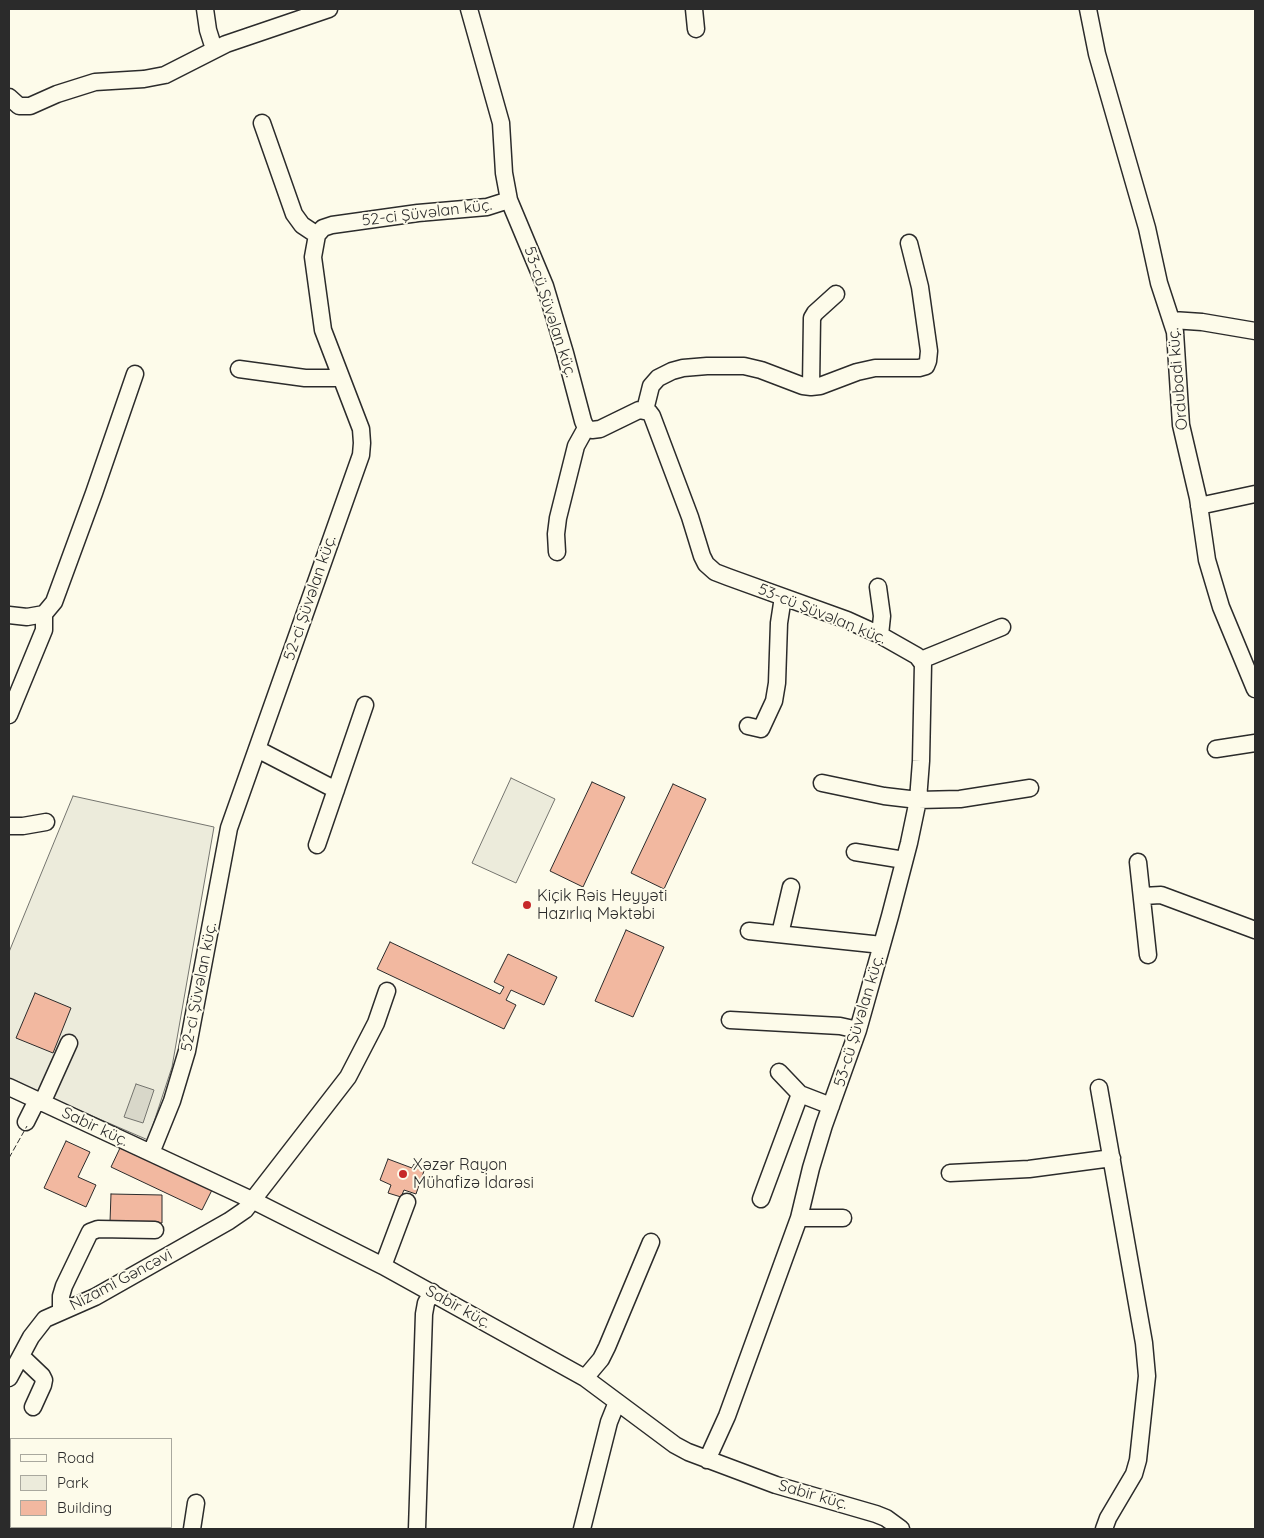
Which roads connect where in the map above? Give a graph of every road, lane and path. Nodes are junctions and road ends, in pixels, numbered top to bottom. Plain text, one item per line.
1 (205, 9) edge
2 (329, 9) edge
3 (469, 9) edge
4 (694, 9) edge
5 (1088, 9) edge
6 (696, 30) dead end
7 (214, 49) junction
8 (9, 98) edge
9 (262, 123) dead end
10 (509, 200) junction
11 (317, 235) junction
12 (908, 244) dead end
13 (836, 294) dead end
14 (1172, 320) junction
15 (1255, 331) edge
16 (239, 369) dead end
17 (135, 374) dead end
18 (341, 378) junction
19 (811, 387) junction
20 (645, 410) junction
21 (586, 428) junction
22 (1255, 494) edge
23 (1199, 506) junction
24 (557, 552) dead end
25 (878, 587) dead end
26 (783, 597) junction
27 (44, 614) junction
28 (9, 615) edge
29 (1002, 627) dead end
30 (880, 635) junction
31 (921, 660) junction
32 (1255, 690) edge
33 (365, 705) dead end
34 (9, 715) edge
35 (748, 726) dead end
36 (1255, 743) edge
37 (257, 749) junction
38 (1216, 749) dead end
39 (822, 783) dead end
40 (1030, 788) dead end
41 (336, 790) junction
42 (918, 800) junction
43 (46, 822) dead end
44 (9, 826) edge
45 (317, 845) dead end
46 (855, 852) dead end
47 (904, 860) junction
48 (1138, 862) dead end
49 (791, 887) dead end
50 (1143, 896) junction
51 (1255, 930) edge
52 (748, 931) dead end
53 (780, 934) junction
54 (882, 945) junction
55 (1148, 955) dead end
56 (387, 991) dead end
57 (730, 1020) dead end
58 (858, 1030) junction
59 (69, 1043) dead end
60 (779, 1072) dead end
61 (9, 1087) edge
62 (1099, 1088) dead end
63 (800, 1094) junction
64 (40, 1102) junction
65 (831, 1106) junction
66 (26, 1122) dead end
67 (151, 1153) junction
68 (1112, 1158) junction
69 (950, 1173) dead end
70 (761, 1199) dead end
71 (254, 1201) junction
72 (407, 1202) dead end
73 (799, 1218) junction
74 (843, 1218) dead end
75 (155, 1230) dead end
76 (651, 1242) dead end
77 (383, 1266) junction
78 (432, 1292) junction
79 (61, 1311) junction
80 (21, 1356) junction
81 (9, 1378) edge
82 (585, 1378) junction
83 (617, 1402) junction
84 (33, 1407) dead end
85 (707, 1460) junction
86 (196, 1503) dead end
87 (192, 1529) edge
88 (417, 1529) edge
89 (582, 1529) edge
90 (901, 1529) edge
91 (1104, 1529) edge

1 - 7 street
2 - 7 street
3 - 10 street, 53-cü Şüvəlan küç.
4 - 6 street
5 - 14 street, Ordubadi küç.
7 - 8 street
9 - 11 street
10 - 11 street, 52-ci Şüvəlan küç.
10 - 21 street, 53-cü Şüvəlan küç.
11 - 18 street, 52-ci Şüvəlan küç.
12 - 19 street
13 - 19 street
14 - 15 street
14 - 23 street, Ordubadi küç.
16 - 18 street
17 - 27 street
18 - 37 street, 52-ci Şüvəlan küç.
19 - 20 street
20 - 21 street
20 - 26 street, 53-cü Şüvəlan küç.
21 - 24 street
22 - 23 street
23 - 32 street, Ordubadi küç.
25 - 30 street
26 - 30 street, 53-cü Şüvəlan küç.
26 - 35 street
27 - 28 street
27 - 34 street
29 - 31 street
30 - 31 street, 53-cü Şüvəlan küç.
31 - 42 street, 53-cü Şüvəlan küç.
33 - 41 street
36 - 38 street
37 - 41 street
37 - 67 street, 52-ci Şüvəlan küç.
39 - 42 street
40 - 42 street
41 - 45 street
42 - 47 street, 53-cü Şüvəlan küç.
43 - 44 street
46 - 47 street
47 - 54 street, 53-cü Şüvəlan küç.
48 - 50 street
49 - 53 street
50 - 51 street
50 - 55 street
52 - 53 street
53 - 54 street
54 - 58 street, 53-cü Şüvəlan küç.
56 - 71 street, Nizami Gəncəvi
57 - 58 street
58 - 65 street, 53-cü Şüvəlan küç.
59 - 64 street
60 - 63 street
61 - 64 street, Sabir küç.
62 - 68 street
63 - 65 street
63 - 70 street
64 - 66 street
64 - 67 street, Sabir küç.
65 - 73 street, 53-cü Şüvəlan küç.
67 - 71 street, Sabir küç.
68 - 69 street
68 - 91 street
71 - 77 street, Sabir küç.
71 - 79 street, Nizami Gəncəvi
72 - 77 street
73 - 74 street
73 - 85 street, 53-cü Şüvəlan küç.
75 - 79 street
76 - 82 street
77 - 78 street, Sabir küç.
78 - 82 street, Sabir küç.
78 - 88 street
79 - 80 street, Nizami Gəncəvi
80 - 81 street, Nizami Gəncəvi
80 - 84 street
82 - 83 street, Sabir küç.
83 - 85 street, Sabir küç.
83 - 89 street
85 - 90 street, Sabir küç.
86 - 87 street

